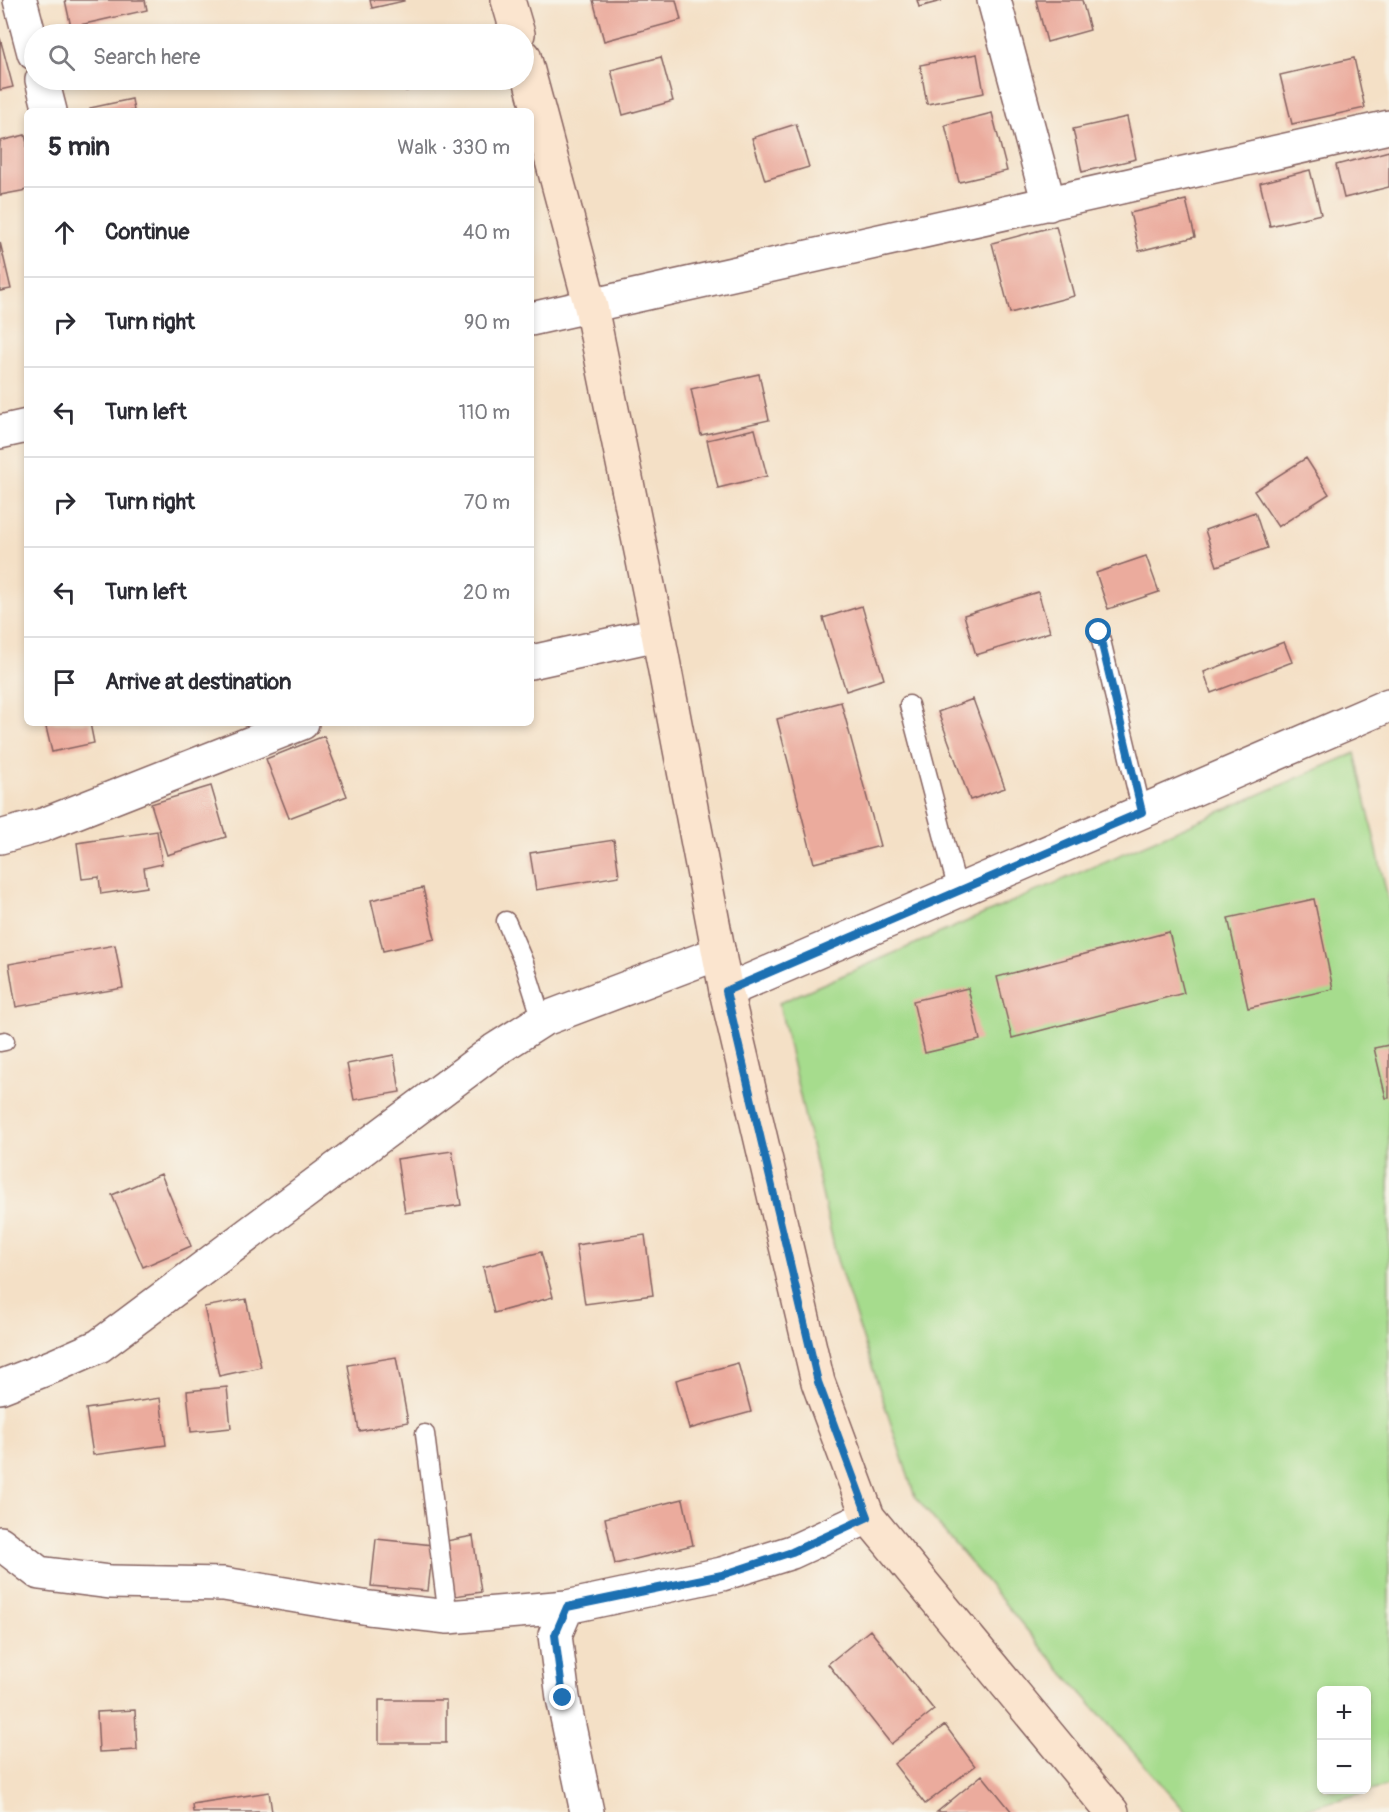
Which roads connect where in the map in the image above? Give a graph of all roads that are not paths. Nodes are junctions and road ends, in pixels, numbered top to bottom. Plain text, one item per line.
1 (20, 0) edge
2 (508, 0) edge
3 (994, 0) edge
4 (26, 24) edge
5 (515, 24) edge
6 (45, 90) edge
7 (533, 90) edge
8 (49, 108) edge
9 (1389, 127) edge
10 (1049, 204) junction
11 (591, 307) junction
12 (534, 318) edge
13 (24, 427) edge
14 (0, 432) edge
15 (1099, 632) dead end
16 (658, 634) junction
17 (534, 661) edge
18 (909, 705) dead end
19 (1387, 714) edge
20 (294, 726) edge
21 (1142, 812) junction
22 (0, 837) edge
23 (958, 891) junction
24 (506, 921) dead end
25 (719, 953) junction
26 (726, 991) junction
27 (542, 1020) junction
28 (0, 1387) edge
29 (425, 1434) dead end
30 (868, 1517) junction
31 (0, 1543) edge
32 (567, 1607) junction
33 (448, 1617) junction
34 (587, 1812) edge
35 (1112, 1812) edge

1 - 4 street
2 - 5 main road
3 - 10 street
6 - 8 street
7 - 11 main road
9 - 10 street
10 - 11 street
11 - 12 street
11 - 16 main road
13 - 14 street
15 - 21 lane
16 - 17 street
16 - 25 main road
18 - 23 lane
19 - 21 street
20 - 22 street
21 - 23 street
23 - 26 street
24 - 27 lane
25 - 26 main road
25 - 27 street
26 - 30 main road
27 - 28 street
29 - 33 lane
30 - 32 street
30 - 35 main road
31 - 33 street
32 - 33 street
32 - 34 street

